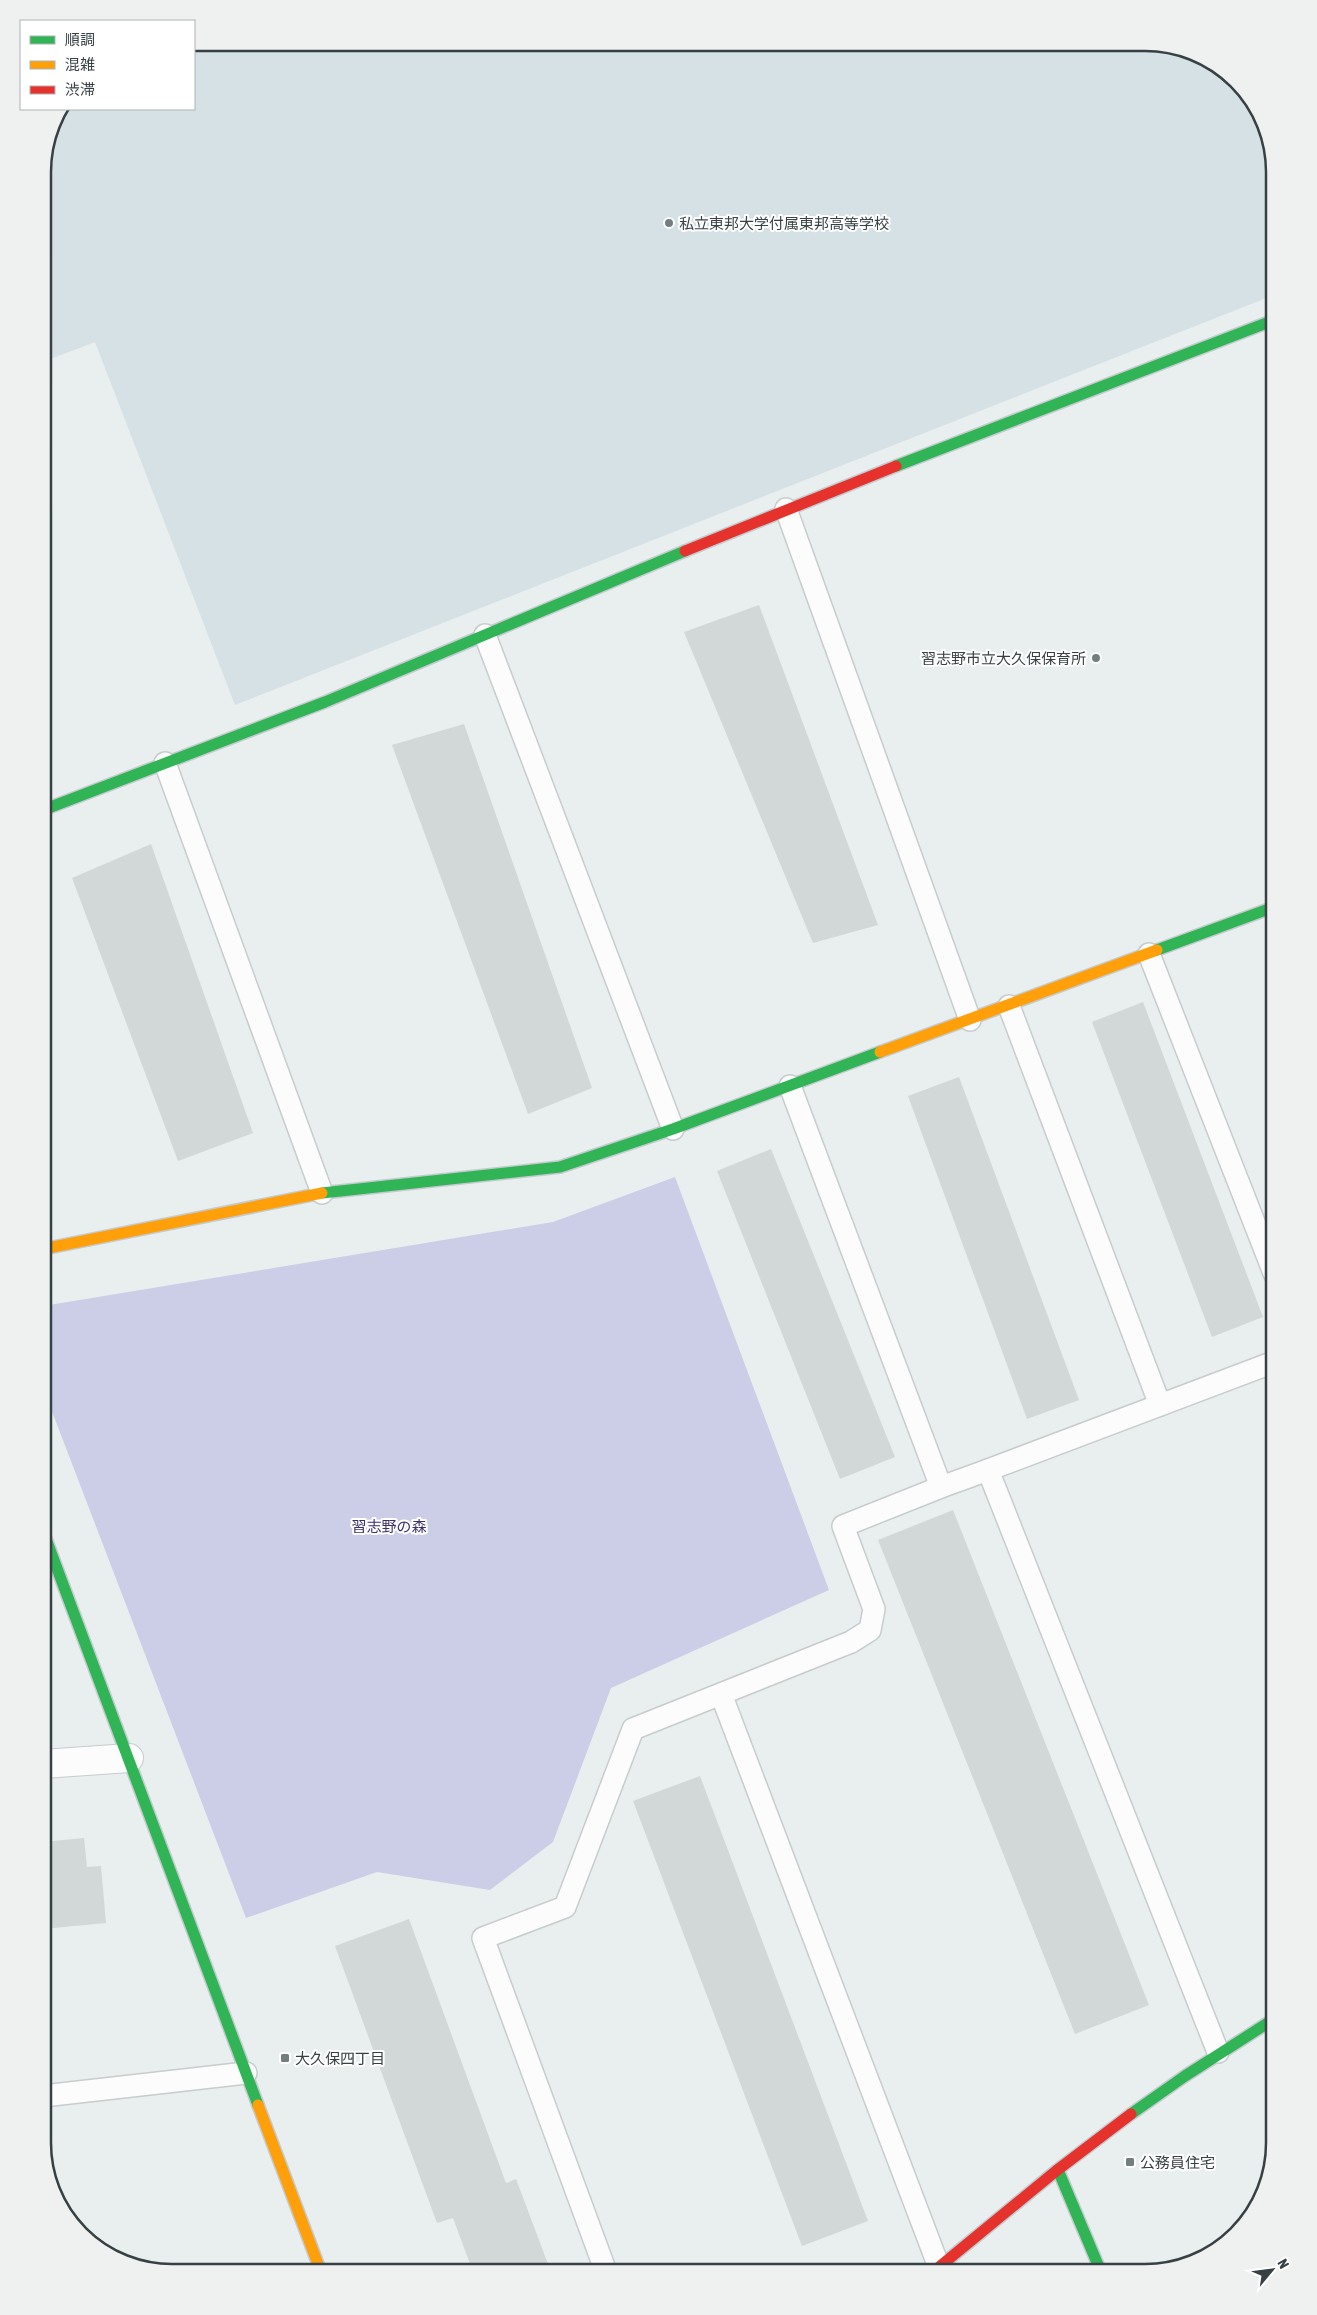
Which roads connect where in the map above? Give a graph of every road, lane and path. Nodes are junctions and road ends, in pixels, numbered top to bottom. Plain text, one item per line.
1 (1266, 323) edge
2 (786, 509) junction
3 (485, 635) junction
4 (165, 763) junction
5 (52, 807) edge
6 (1266, 911) edge
7 (1149, 954) junction
8 (1009, 1006) junction
9 (970, 1020) junction
10 (790, 1086) junction
11 (673, 1129) junction
12 (322, 1193) junction
13 (51, 1246) edge
14 (1266, 1253) edge
15 (1266, 1365) edge
16 (1160, 1405) junction
17 (988, 1470) junction
18 (941, 1487) junction
19 (51, 1553) edge
20 (721, 1694) junction
21 (129, 1758) junction
22 (51, 1763) edge
23 (1266, 2024) edge
24 (1218, 2052) junction
25 (246, 2073) junction
26 (51, 2095) edge
27 (1058, 2170) junction
28 (318, 2263) edge
29 (603, 2263) edge
30 (934, 2264) edge
31 (944, 2264) edge
32 (1098, 2264) edge

1 - 2 street
2 - 3 street
2 - 9 lane
3 - 4 street
3 - 11 lane
4 - 5 street
4 - 12 lane
6 - 7 street
7 - 8 street
7 - 14 lane
8 - 9 street
8 - 16 lane
9 - 10 street
10 - 11 street
10 - 18 lane
11 - 12 street
12 - 13 street
15 - 16 lane
16 - 17 lane
17 - 18 lane
17 - 24 lane
18 - 20 lane
19 - 21 street
20 - 29 lane
20 - 30 lane
21 - 22 street
21 - 25 street
23 - 24 street
24 - 27 street
25 - 26 lane
25 - 28 street
27 - 31 street
27 - 32 street

